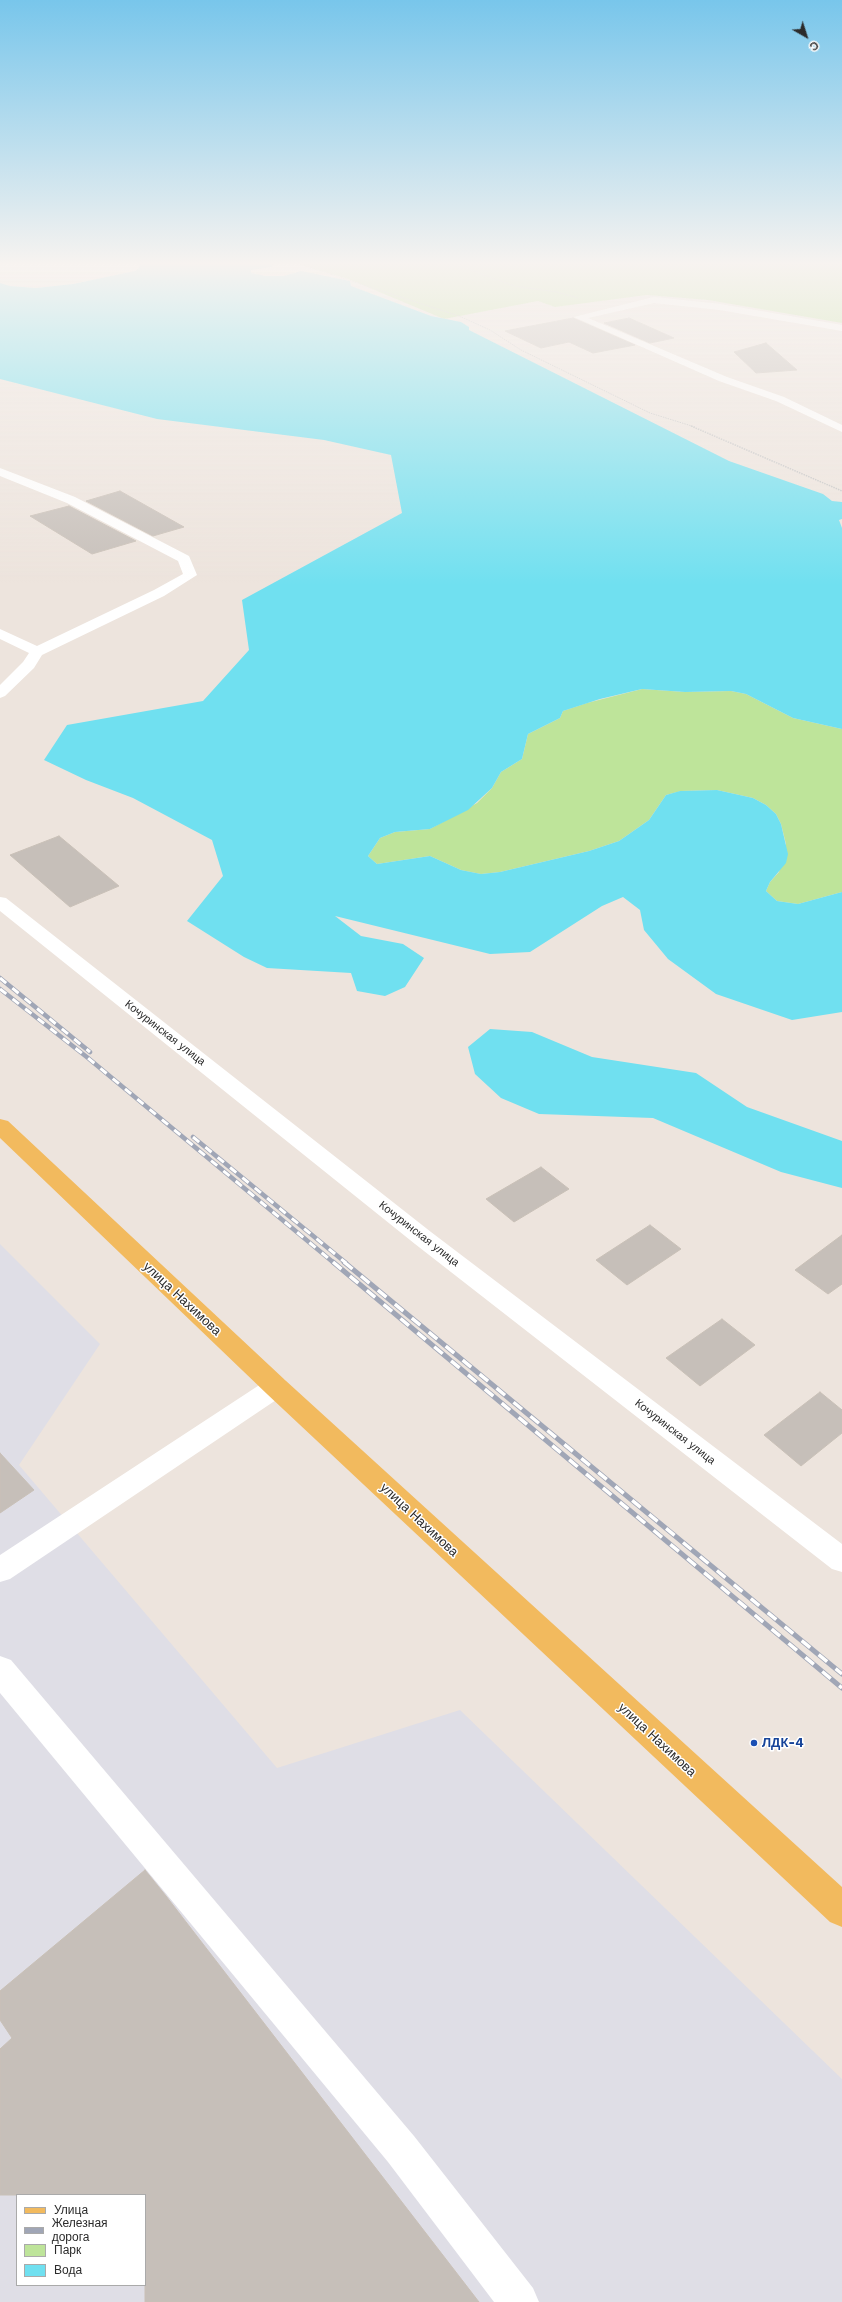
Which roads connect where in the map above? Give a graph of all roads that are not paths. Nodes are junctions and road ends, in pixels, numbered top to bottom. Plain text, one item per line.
1 (701, 369) edge
2 (842, 429) edge
3 (0, 472) edge
4 (0, 633) edge
5 (36, 652) junction
6 (0, 693) edge
7 (0, 902) edge
8 (0, 1126) edge
9 (276, 1387) junction
10 (842, 1560) edge
11 (0, 1570) edge
12 (0, 1670) edge
13 (842, 1910) edge
14 (519, 2302) edge

1 - 2 street
3 - 5 street
4 - 5 street
5 - 6 street
7 - 10 street, Кочуринская улица
8 - 9 main road, улица Нахимова
9 - 11 street
9 - 13 main road, улица Нахимова
12 - 14 street

